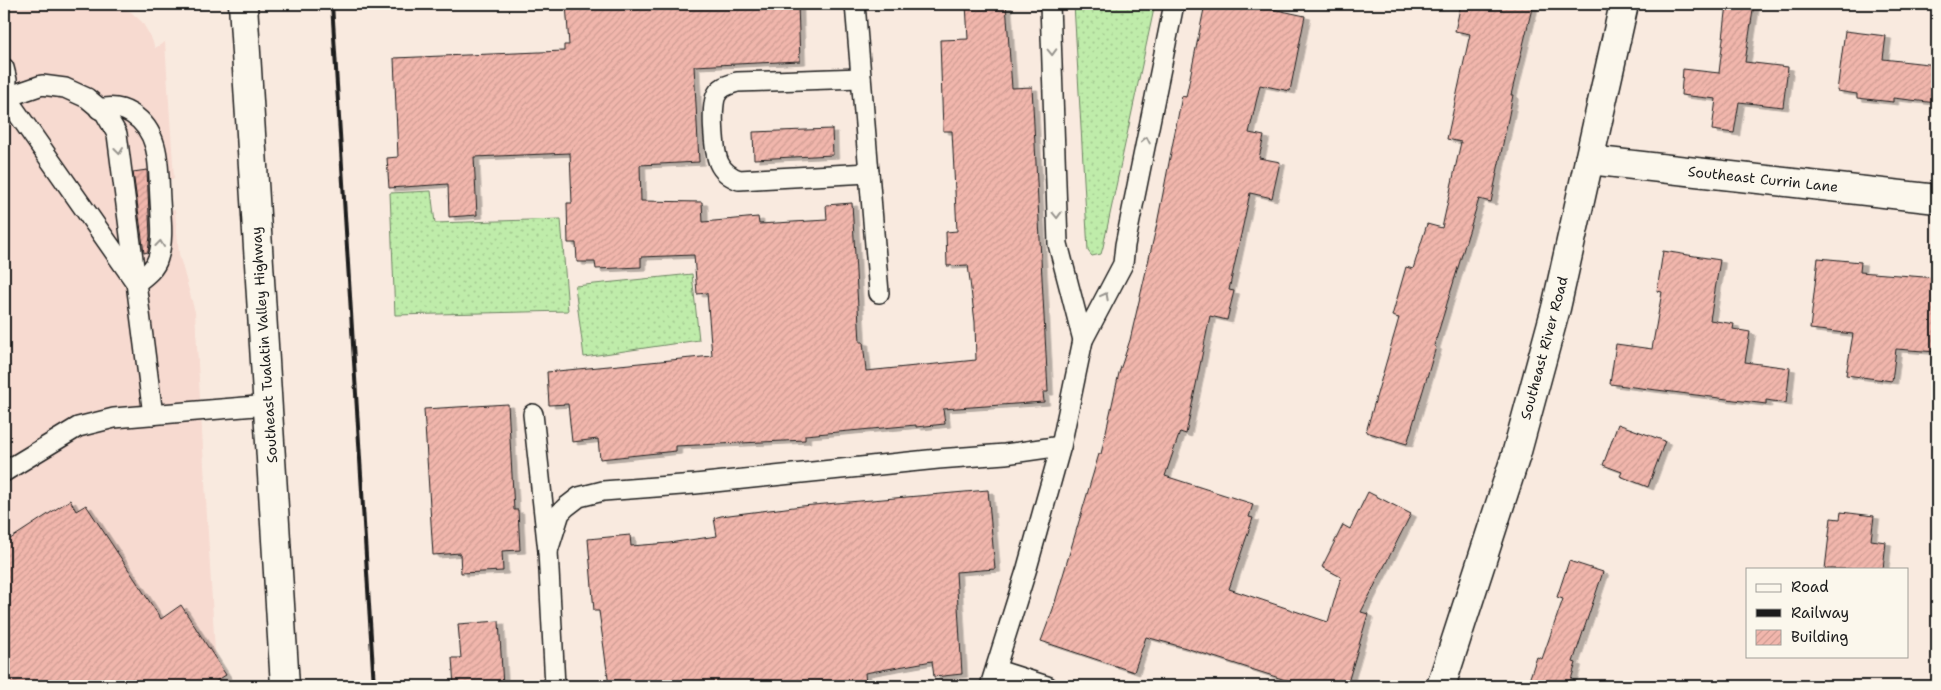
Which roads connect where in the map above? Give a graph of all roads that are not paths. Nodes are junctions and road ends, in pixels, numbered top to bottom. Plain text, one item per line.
1 (243, 4) edge
2 (855, 4) edge
3 (1050, 4) edge
4 (1174, 4) edge
5 (1624, 4) edge
6 (4, 68) edge
7 (861, 78) junction
8 (5, 97) edge
9 (99, 109) junction
10 (1589, 160) junction
11 (869, 173) junction
12 (1937, 199) edge
13 (136, 283) junction
14 (879, 293) dead end
15 (1083, 340) junction
16 (268, 405) junction
17 (533, 414) dead end
18 (153, 415) junction
19 (1062, 446) junction
20 (4, 472) edge
21 (548, 551) junction
22 (994, 678) edge
23 (285, 686) edge
24 (555, 686) edge
25 (1047, 686) edge
26 (1441, 686) edge

1 - 16 main road, Southeast Tualatin Valley Highway
2 - 7 lane
3 -> 15 lane
15 -> 4 lane
5 - 10 main road, Southeast River Road
6 - 8 lane
7 - 11 lane
7 - 11 lane
8 - 9 lane
8 - 13 lane
9 -> 13 lane
13 -> 9 lane
10 - 12 main road, Southeast Currin Lane
10 - 26 main road, Southeast River Road
11 - 14 lane
13 - 18 lane
15 - 19 lane
16 - 18 lane
16 - 23 main road, Southeast Tualatin Valley Highway
17 - 21 lane
18 - 20 lane
19 - 21 lane
19 - 22 lane
21 - 24 lane
22 - 25 lane

